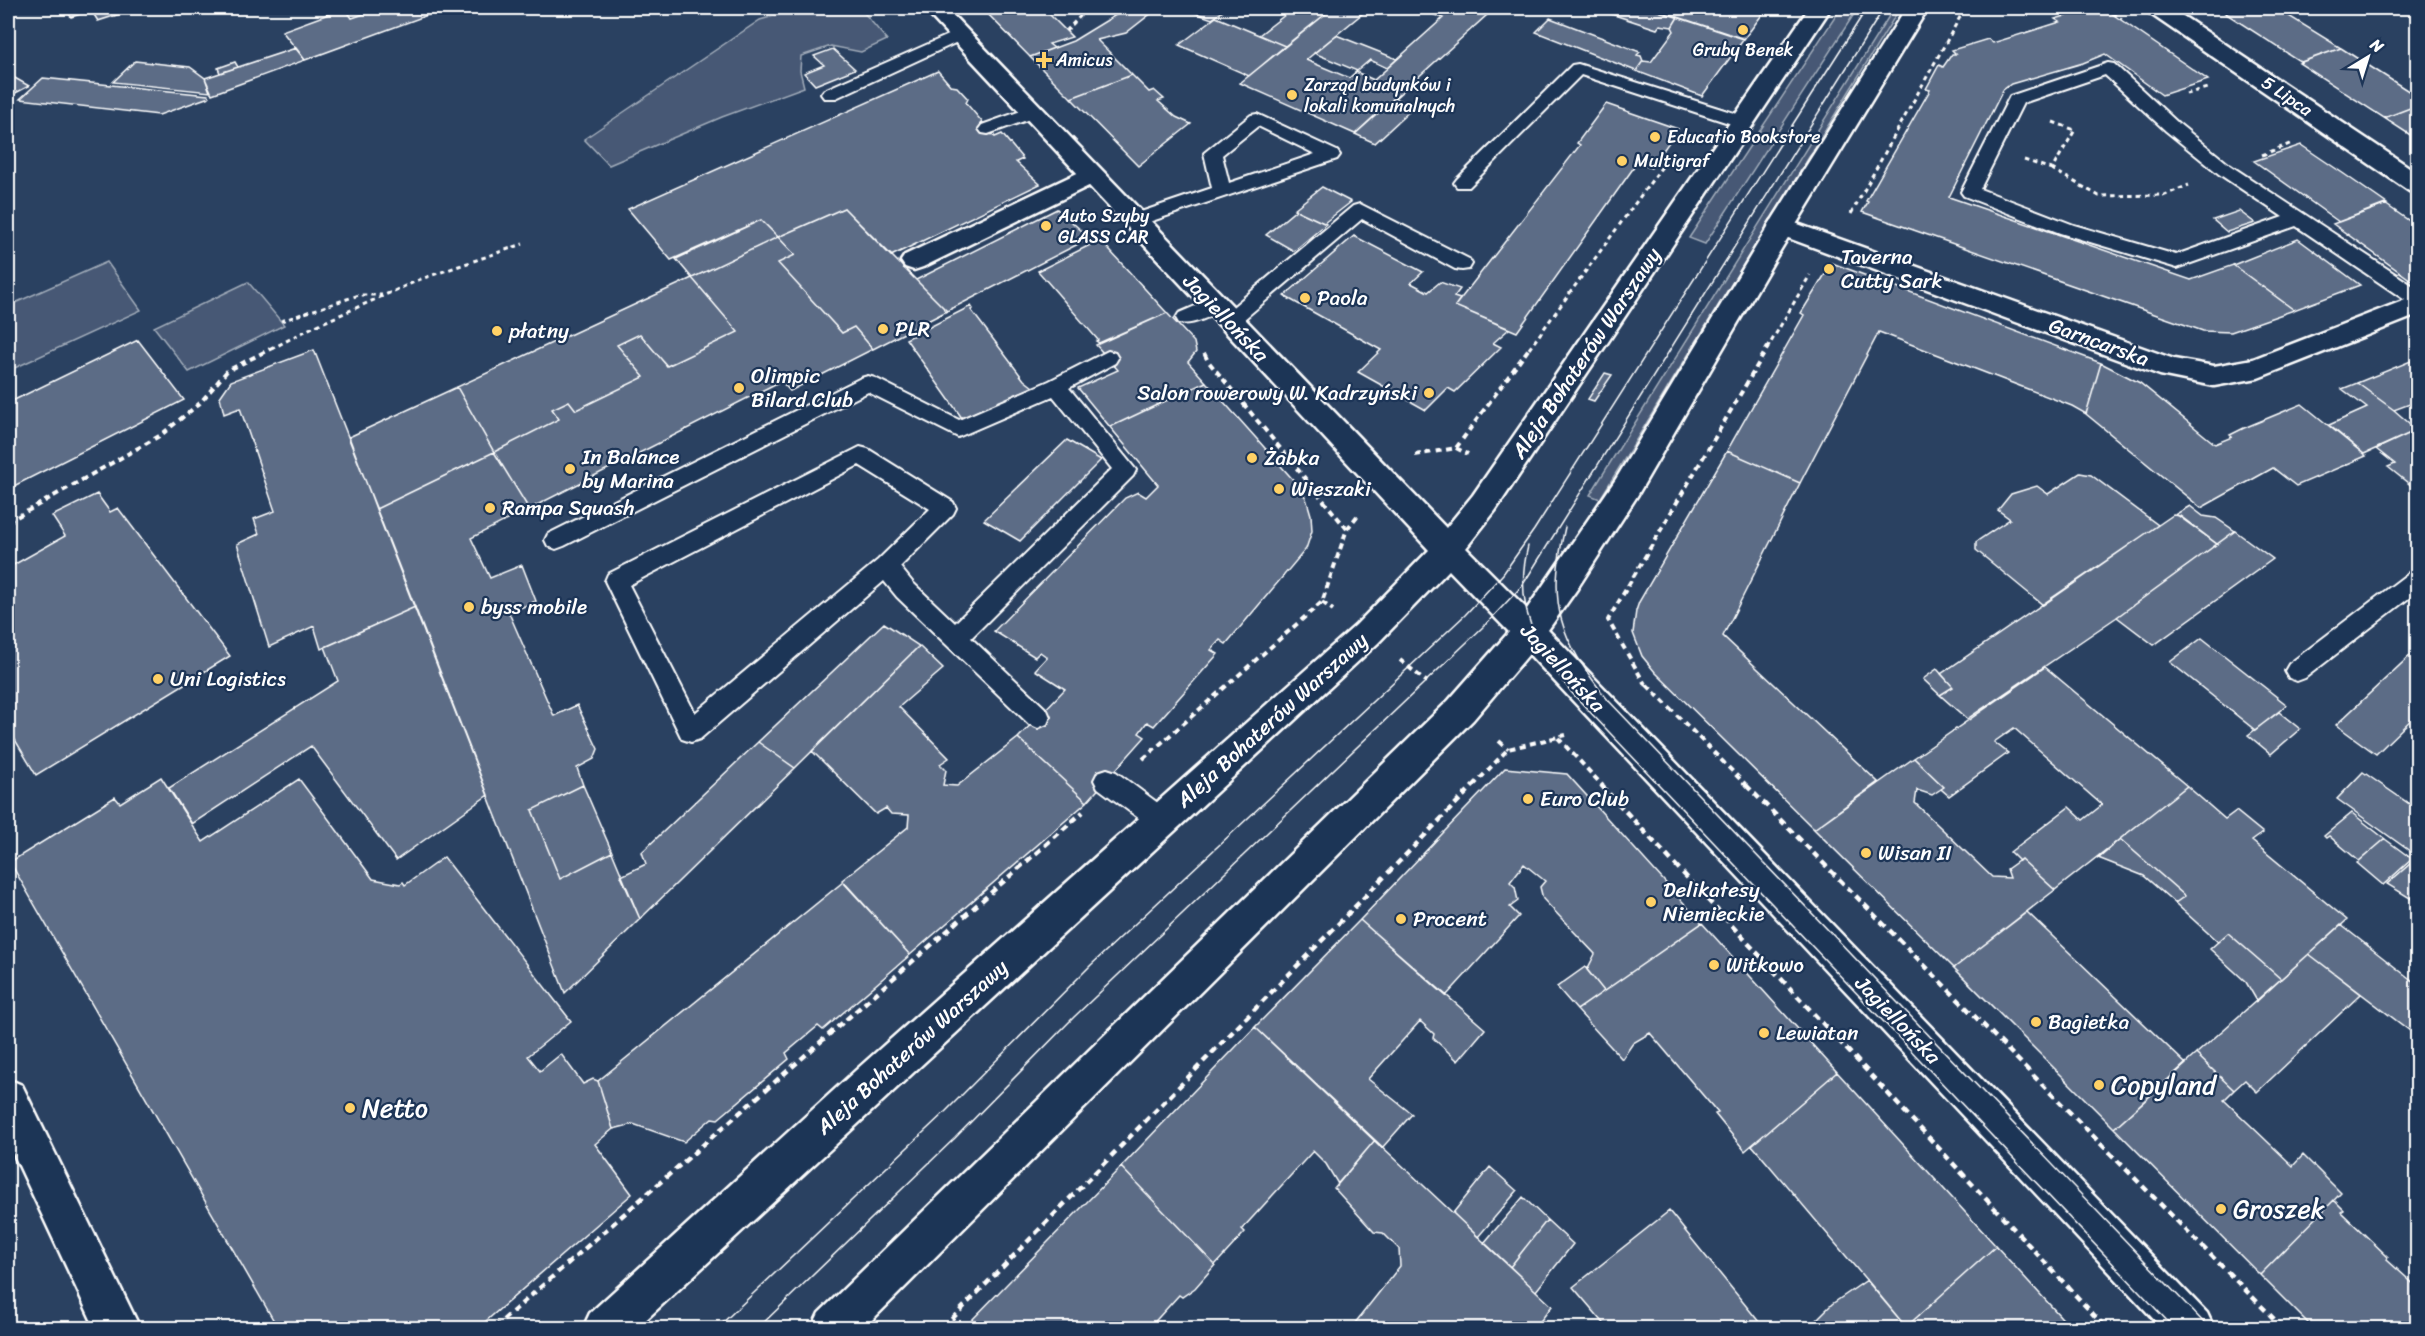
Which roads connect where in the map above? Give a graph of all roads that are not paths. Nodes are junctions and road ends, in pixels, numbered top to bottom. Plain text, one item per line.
1 (934, 8) edge
2 (1820, 8) edge
3 (1917, 8) edge
4 (2157, 8) edge
5 (960, 36) junction
6 (830, 94) dead end
7 (1032, 112) junction
8 (1744, 123) junction
9 (988, 129) dead end
10 (1090, 175) junction
11 (1463, 183) dead end
12 (2418, 185) edge
13 (1222, 191) junction
14 (2298, 219) junction
15 (1133, 221) junction
16 (1781, 226) junction
17 (914, 261) dead end
18 (1462, 264) dead end
19 (2418, 299) edge
20 (2418, 304) edge
21 (1221, 313) junction
22 (1186, 318) dead end
23 (1108, 358) dead end
24 (1056, 386) junction
25 (556, 540) dead end
26 (1447, 550) junction
27 (886, 566) junction
28 (2418, 578) edge
29 (1530, 633) junction
30 (955, 638) junction
31 (2297, 671) dead end
32 (1038, 717) dead end
33 (1111, 782) road end
34 (1161, 820) junction
35 (8, 1099) edge
36 (118, 1329) edge
37 (605, 1329) edge
38 (834, 1329) edge
39 (2192, 1329) edge

1 - 5 street, Jagiellońska
2 - 8 street, Aleja Bohaterów Warszawy
3 - 16 street
4 - 12 street, 5 Lipca
5 - 6 lane
5 - 7 street, Jagiellońska
7 - 9 lane
7 - 10 street, Jagiellońska
8 - 11 lane
8 - 26 street, Aleja Bohaterów Warszawy
10 - 15 street, Jagiellońska
10 - 17 street
13 - 13 lane
13 - 15 lane
14 - 14 lane
14 - 19 lane
15 - 21 street, Jagiellońska
16 - 20 street, Garncarska
16 - 29 street
18 - 21 lane
21 - 22 lane
21 - 26 street, Jagiellońska
23 - 24 lane
24 - 25 lane
24 - 30 lane
26 - 29 street, Jagiellońska
26 - 34 street, Aleja Bohaterów Warszawy
27 - 27 lane
27 - 30 lane
28 - 31 lane
29 - 38 street
29 - 39 street, Jagiellońska
30 - 32 lane
33 - 34 lane
34 - 37 street, Aleja Bohaterów Warszawy
35 - 36 street

